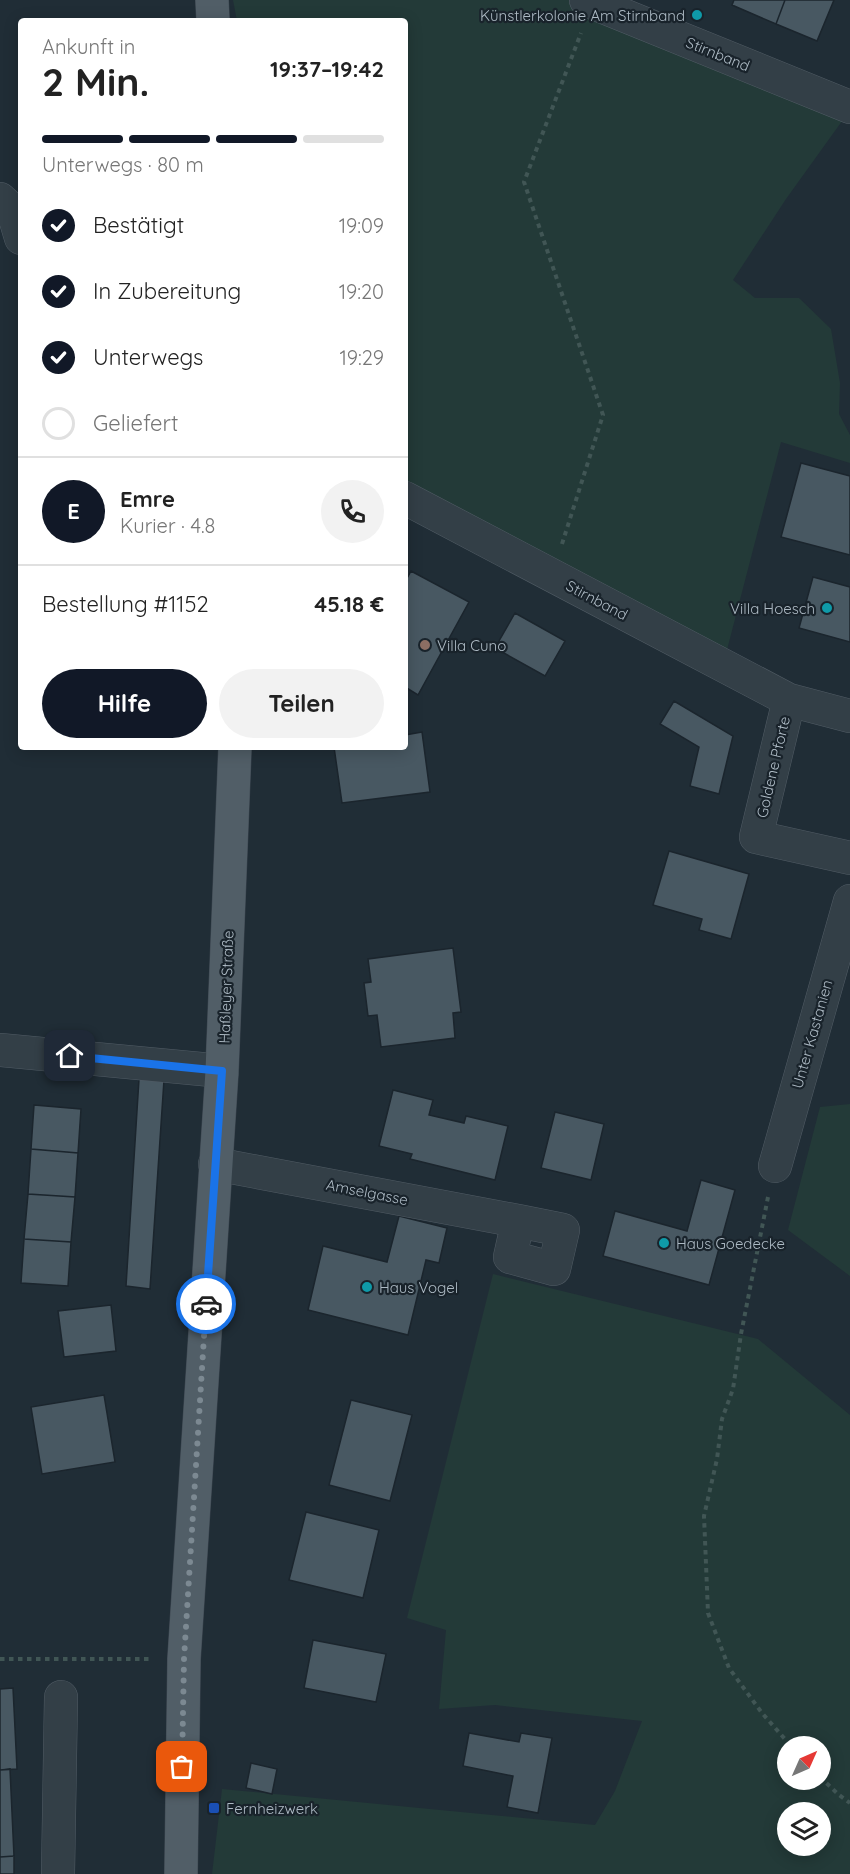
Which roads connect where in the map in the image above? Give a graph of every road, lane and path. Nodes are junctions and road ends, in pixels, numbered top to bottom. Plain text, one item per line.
1 (212, 0) edge
2 (589, 1) edge
3 (213, 18) edge
4 (850, 107) edge
5 (0, 199) edge
6 (18, 228) edge
7 (408, 500) edge
8 (552, 577) junction
9 (789, 700) junction
10 (850, 716) edge
11 (235, 750) edge
12 (850, 858) edge
13 (850, 901) edge
14 (0, 1050) edge
15 (222, 1071) junction
16 (215, 1164) junction
17 (775, 1166) joint
18 (518, 1221) dead end
19 (0, 1659) edge
20 (184, 1659) junction
21 (61, 1697) dead end
22 (782, 1736) edge
23 (831, 1788) edge
24 (850, 1803) edge
25 (57, 1874) edge
26 (181, 1874) edge

1 - 3 main road
2 - 4 street, Stirnband
2 - 8 path
5 - 6 street
7 - 8 street, Stirnband
8 - 9 street, Stirnband
9 - 10 street, Goldene Pforte
9 - 12 street, Goldene Pforte
11 - 15 main road, Haßleyer Straße
13 - 17 street, Unter Kastanien
14 - 15 street
15 - 16 main road, Haßleyer Straße
16 - 18 street, Amselgasse
16 - 20 main road, Haßleyer Straße
17 - 22 path
19 - 20 path
20 - 26 main road, Haßleyer Straße
21 - 25 street
23 - 24 path

